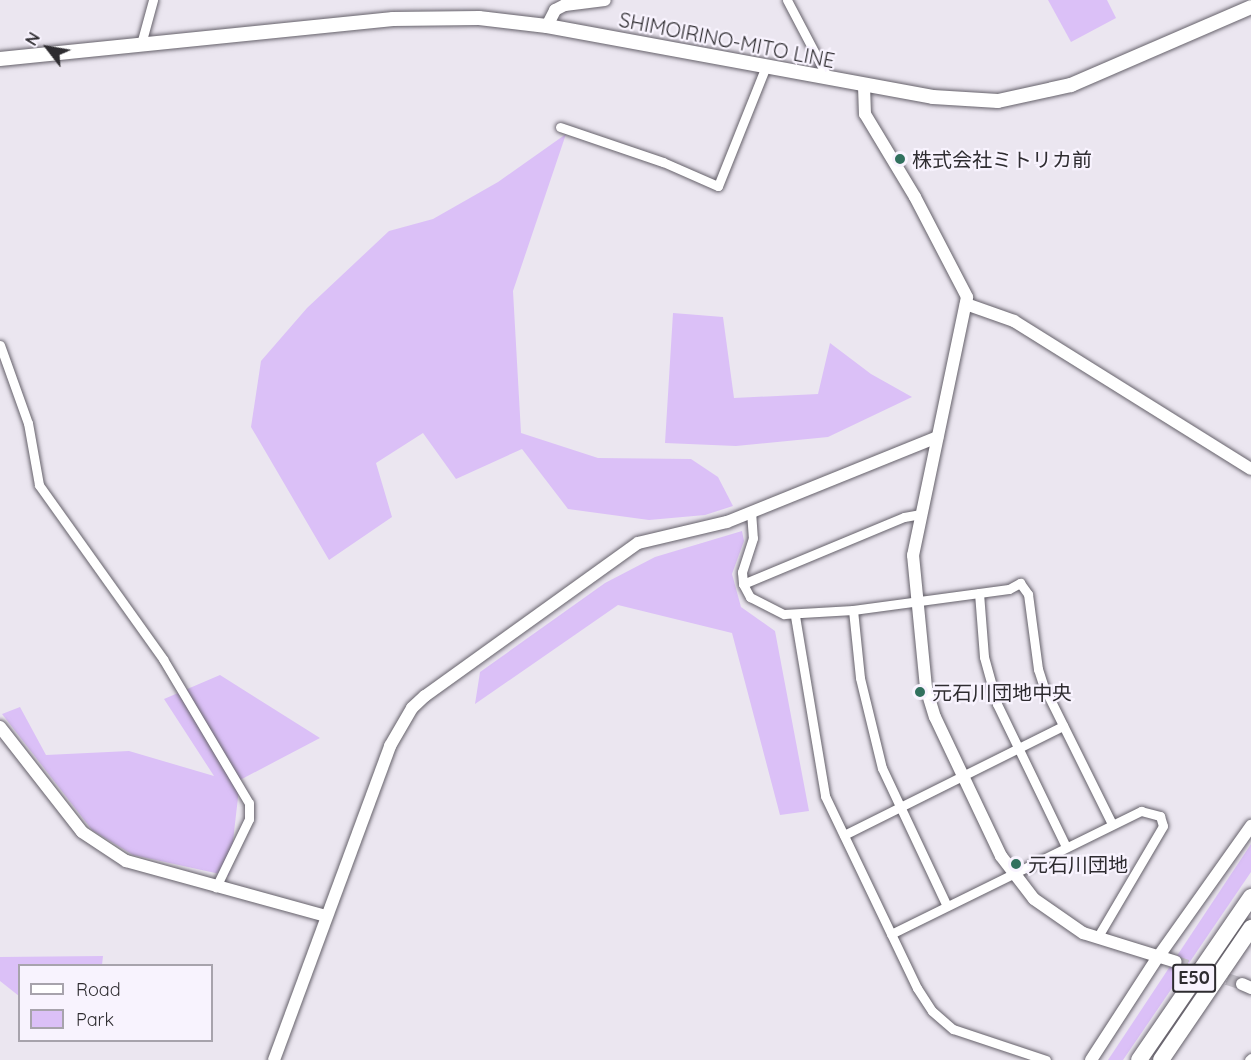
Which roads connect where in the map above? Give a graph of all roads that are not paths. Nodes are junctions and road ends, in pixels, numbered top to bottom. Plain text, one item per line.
1 (153, 0) edge
2 (605, 0) edge
3 (787, 0) edge
4 (1251, 7) edge
5 (547, 26) junction
6 (141, 44) junction
7 (0, 59) edge
8 (766, 66) junction
9 (828, 78) junction
10 (864, 86) junction
11 (561, 127) dead end
12 (966, 304) junction
13 (0, 345) edge
14 (937, 438) junction
15 (1251, 469) edge
16 (751, 511) junction
17 (921, 514) junction
18 (743, 584) junction
19 (979, 593) junction
20 (916, 600) junction
21 (853, 610) junction
22 (795, 616) junction
23 (1063, 726) junction
24 (0, 727) edge
25 (1017, 749) junction
26 (963, 777) junction
27 (899, 807) junction
28 (1112, 825) junction
29 (1251, 826) edge
30 (844, 835) junction
31 (1066, 847) junction
32 (1011, 874) junction
33 (216, 887) junction
34 (1251, 897) edge
35 (946, 904) junction
36 (326, 916) junction
37 (1251, 928) edge
38 (891, 934) junction
39 (1097, 938) junction
40 (1158, 957) junction
41 (1176, 962) tunnel mouth
42 (274, 1060) edge
43 (1047, 1060) edge
44 (1091, 1060) edge
45 (1139, 1060) edge
46 (1161, 1060) edge

1 - 6 street
2 - 5 street
3 - 9 street
4 - 10 main road, SHIMOIRINO-MITO LINE
5 - 6 main road, SHIMOIRINO-MITO LINE
5 - 8 main road, SHIMOIRINO-MITO LINE
6 - 7 main road, SHIMOIRINO-MITO LINE
8 - 9 main road, SHIMOIRINO-MITO LINE
8 - 11 street
9 - 10 main road, SHIMOIRINO-MITO LINE
10 - 12 street
12 - 14 street
12 - 15 street
13 - 33 street
14 - 16 street
14 - 17 street
16 - 18 street
16 - 36 street
17 - 18 street
17 - 20 street
18 - 22 street
19 - 20 street
19 - 23 street
19 - 25 street
20 - 21 street
20 - 26 street
21 - 22 street
21 - 27 street
22 - 30 street
23 - 25 street
23 - 28 street
24 - 33 street
25 - 26 street
25 - 31 street
26 - 27 street
26 - 32 street
27 - 30 street
27 - 35 street
28 - 31 street
28 - 39 street
29 - 40 street
30 - 38 street
31 - 32 street
32 - 35 street
32 - 39 street
33 - 36 street
34 - 45 highway, E50
35 - 38 street
36 - 42 street
37 - 46 highway, E50
38 - 43 street
39 - 40 street
40 - 41 street
40 - 44 street

